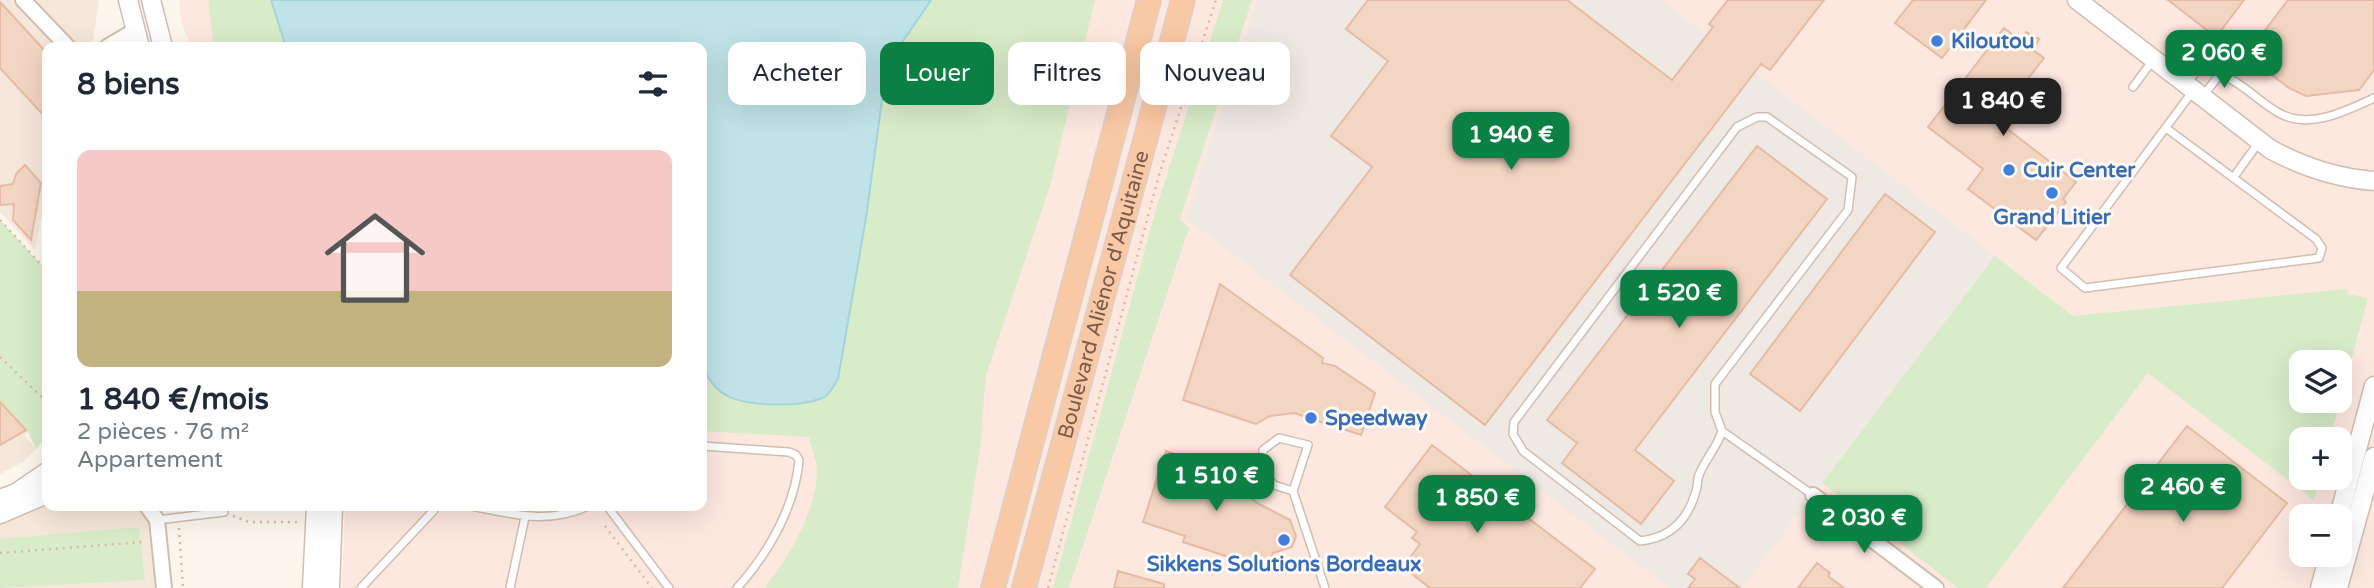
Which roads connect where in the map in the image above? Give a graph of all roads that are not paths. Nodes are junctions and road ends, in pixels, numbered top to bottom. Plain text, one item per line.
1 (23, 0) edge
2 (128, 0) edge
3 (151, 0) edge
4 (1183, 0) edge
5 (2077, 0) edge
6 (1148, 2) edge
7 (137, 39) edge
8 (63, 42) edge
9 (162, 42) edge
10 (2208, 57) dead end
11 (2154, 59) junction
12 (2133, 87) dead end
13 (2194, 91) junction
14 (2374, 99) edge
15 (2166, 128) junction
16 (2260, 142) junction
17 (2233, 178) junction
18 (2374, 181) edge
19 (2374, 386) edge
20 (1722, 431) junction
21 (707, 446) edge
22 (2374, 457) edge
23 (42, 475) edge
24 (1293, 491) junction
25 (1813, 495) joint
26 (42, 496) edge
27 (0, 499) edge
28 (2342, 504) edge
29 (151, 511) edge
30 (211, 511) edge
31 (316, 511) edge
32 (331, 511) edge
33 (433, 511) edge
34 (496, 511) edge
35 (572, 511) edge
36 (611, 511) edge
37 (0, 514) edge
38 (525, 517) junction
39 (157, 520) junction
40 (2326, 567) edge
41 (993, 587) edge
42 (164, 588) edge
43 (312, 588) edge
44 (330, 588) edge
45 (361, 588) edge
46 (510, 588) edge
47 (669, 588) edge
48 (737, 588) edge
49 (1024, 588) edge
50 (1325, 588) edge
51 (1936, 588) edge
52 (2320, 588) edge
53 (2338, 588) edge

1 - 8 street
2 - 7 street
3 - 9 street
4 - 49 highway, Boulevard Aliénor d'Aquitaine
5 - 11 street
6 - 41 highway, Boulevard Aliénor d'Aquitaine
10 - 13 lane
11 - 12 lane
11 - 13 street
13 - 14 lane
13 - 15 lane
13 - 16 street
15 - 17 lane
15 - 17 lane
16 - 17 lane
16 - 18 street
19 - 28 street
20 - 20 lane
20 - 25 lane
21 - 48 lane
22 - 53 street
23 - 27 street
24 - 24 lane
24 - 50 lane
25 - 51 street
26 - 37 street
29 - 39 street
30 - 39 lane
31 - 43 street
32 - 44 street
33 - 45 lane
34 - 38 lane
35 - 38 lane
36 - 47 lane
38 - 46 lane
39 - 42 street
40 - 52 street

